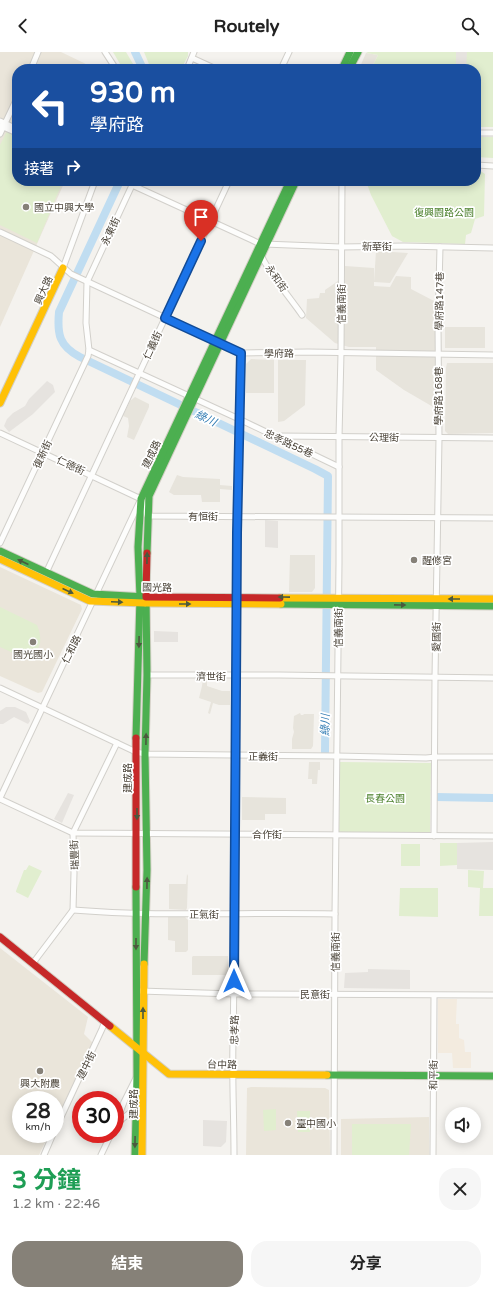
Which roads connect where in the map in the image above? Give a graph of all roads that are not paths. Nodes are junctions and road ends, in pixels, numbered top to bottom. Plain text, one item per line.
1 (38, 52) edge
2 (105, 52) edge
3 (194, 52) edge
4 (289, 52) edge
5 (356, 53) edge
6 (192, 58) junction
7 (33, 64) edge
8 (113, 64) edge
9 (189, 64) edge
10 (205, 64) edge
11 (283, 64) edge
12 (346, 64) edge
13 (351, 64) edge
14 (12, 107) edge
15 (2, 124) edge
16 (12, 127) edge
17 (12, 130) edge
18 (481, 133) edge
19 (493, 133) edge
20 (0, 134) edge
21 (481, 165) edge
22 (493, 166) edge
23 (93, 186) edge
24 (131, 186) edge
25 (139, 186) edge
26 (227, 186) edge
27 (288, 186) edge
28 (293, 186) edge
29 (342, 186) edge
30 (210, 221) junction
31 (0, 232) edge
32 (263, 244) junction
33 (341, 247) junction
34 (440, 247) junction
35 (493, 248) edge
36 (262, 256) junction
37 (62, 268) junction
38 (84, 280) junction
39 (302, 315) dead end
40 (165, 318) junction
41 (217, 343) junction
42 (88, 353) junction
43 (241, 353) junction
44 (341, 353) junction
45 (438, 354) junction
46 (493, 355) edge
47 (139, 373) junction
48 (191, 400) junction
49 (0, 403) edge
50 (185, 412) junction
51 (239, 419) junction
52 (0, 433) edge
53 (276, 436) junction
54 (339, 437) junction
55 (438, 438) junction
56 (493, 438) edge
57 (42, 452) junction
58 (339, 466) junction
59 (92, 475) junction
60 (141, 499) junction
61 (148, 516) junction
62 (237, 516) junction
63 (337, 518) junction
64 (493, 518) edge
65 (437, 519) junction
66 (0, 543) edge
67 (0, 551) edge
68 (0, 559) edge
69 (45, 576) junction
70 (95, 598) junction
71 (493, 599) edge
72 (143, 600) junction
73 (237, 600) junction
74 (335, 601) junction
75 (436, 602) junction
76 (493, 606) edge
77 (147, 675) junction
78 (236, 676) junction
79 (338, 676) junction
80 (435, 677) junction
81 (493, 678) edge
82 (0, 688) edge
83 (43, 708) junction
84 (117, 742) junction
85 (136, 752) junction
86 (146, 754) junction
87 (236, 756) junction
88 (337, 756) junction
89 (436, 757) junction
90 (493, 757) edge
91 (0, 799) edge
92 (73, 833) junction
93 (137, 834) junction
94 (146, 834) junction
95 (236, 834) junction
96 (335, 835) junction
97 (434, 836) junction
98 (493, 836) edge
99 (73, 910) junction
100 (136, 913) junction
101 (146, 913) junction
102 (234, 914) junction
103 (335, 914) junction
104 (0, 937) edge
105 (33, 963) junction
106 (140, 991) junction
107 (234, 994) junction
108 (334, 994) junction
109 (493, 995) edge
110 (434, 996) junction
111 (105, 1021) junction
112 (136, 1047) junction
113 (143, 1052) junction
114 (233, 1074) junction
115 (137, 1075) junction
116 (335, 1075) junction
117 (432, 1076) junction
118 (493, 1076) edge
119 (124, 1102) edge
120 (136, 1108) junction
121 (64, 1111) edge
122 (142, 1117) junction
123 (124, 1118) edge
124 (49, 1143) edge
125 (107, 1143) edge
126 (44, 1155) edge
127 (101, 1155) edge
128 (135, 1155) edge
129 (142, 1155) edge
130 (234, 1155) edge
131 (334, 1155) edge
132 (433, 1155) edge

1 - 7 street
2 - 8 street
3 - 6 street
4 - 11 street
5 - 12 main road
5 - 13 main road
6 - 9 street
6 - 10 street
14 - 15 street
15 - 16 street
15 - 17 street
15 - 20 street
18 - 19 street
21 - 22 street
23 - 37 street, 興大路
24 - 38 street, 永東街
25 - 30 street
26 - 30 street, 仁義街
27 - 32 main road
28 - 32 main road
29 - 33 street, 信義南街
30 - 32 street
30 - 40 street, 仁義街
31 - 37 street
32 - 33 street, 新華街
32 - 36 main road
32 - 41 main road
33 - 34 street, 新華街
33 - 44 street, 信義南街
34 - 35 street, 新華街
34 - 45 street, 學府路147巷
36 - 39 street, 永和街
36 - 41 main road
37 - 38 street, 學府路
37 - 49 main road, 興大路
38 - 40 street, 學府路
38 - 42 street
40 - 41 street, 學府路
40 - 47 street, 仁義街
41 - 43 street, 學府路
41 - 48 main road
42 - 47 street, 忠孝路55巷
42 - 57 street, 復新街
43 - 44 street, 學府路
43 - 51 street, 忠孝路
44 - 45 street, 學府路
44 - 54 street, 信義南街
45 - 46 street, 學府路
45 - 55 street, 學府路168巷
47 - 48 street, 忠孝路55巷
47 - 59 street, 仁義街
48 - 50 main road
48 - 51 street, 忠孝路55巷
50 - 60 main road, 建成路
50 - 61 main road, 建成路
51 - 53 street, 忠孝路55巷
51 - 62 street, 忠孝路
52 - 57 street, 仁德街
53 - 54 street, 公理街
53 - 58 street, 忠孝路55巷
54 - 55 street, 公理街
54 - 58 street, 信義南街
55 - 56 street, 公理街
55 - 65 street, 愛國街
57 - 59 street, 仁德街
57 - 66 street, 復新街
58 - 63 street, 信義南街
59 - 60 street, 仁德街
59 - 69 street
60 - 61 street
60 - 70 street, 仁和路
60 - 72 main road, 建成路
61 - 62 street, 有恒街
72 -> 61 main road, 建成路
62 - 63 street, 有恒街
62 - 73 street, 忠孝路
63 - 65 street
63 - 74 street, 信義南街
64 - 65 street
65 - 75 street, 愛國街
69 -> 67 main road, 國光路
68 - 69 main road, 國光路
69 - 70 main road, 國光路
70 - 72 main road, 國光路
70 - 83 street, 仁和路
71 -> 75 main road
72 - 73 main road, 國光路
72 - 77 main road, 建成路
72 -> 85 main road, 建成路
73 - 74 main road, 國光路
73 - 78 street, 忠孝路
74 - 75 main road
74 - 79 street, 信義南街
75 - 76 main road
75 - 80 street, 愛國街
77 - 78 street, 濟世街
86 -> 77 main road, 建成路
78 - 79 street, 濟世街
78 - 87 street, 忠孝路
79 - 80 street
79 - 88 street, 信義南街
80 - 81 street
80 - 89 street, 愛國街
82 - 83 street, 正義街
83 - 84 street, 正義街
83 - 91 street, 仁和路
84 - 85 street, 正義街
84 - 92 street, 瑞豐街
85 - 86 street, 正義街
85 -> 93 main road, 建成路
86 - 87 street, 正義街
86 - 94 main road, 建成路
87 - 88 street, 正義街
87 - 95 street, 忠孝路
88 - 89 street, 正義街
88 - 96 street, 信義南街
89 - 90 street, 正義街
89 - 97 street, 愛國街
91 - 92 street, 合作街
92 - 93 street, 合作街
92 - 99 street, 瑞豐街
93 - 94 street, 合作街
93 - 100 main road, 建成路
94 - 95 street, 合作街
101 -> 94 main road, 建成路
95 - 96 street, 合作街
95 - 102 street, 忠孝路
96 - 97 street, 合作街
96 - 103 street, 信義南街
97 - 98 street, 合作街
99 - 100 street, 正氣街
99 - 105 street
100 - 101 street, 正氣街
100 -> 106 main road, 建成路
101 - 102 street, 正氣街
101 - 106 main road, 建成路
102 - 103 street, 正氣街
102 - 107 street, 忠孝路
103 - 108 street, 信義南街
104 - 105 main road, 台中路
105 - 111 main road, 台中路
106 - 107 street, 民意街
106 - 112 main road, 建成路
113 -> 106 main road, 建成路
107 - 108 street, 民意街
107 - 114 street, 忠孝路
108 - 110 street, 民意街
108 - 116 street, 信義南街
109 - 110 street, 民意街
110 - 117 street, 和平街
111 - 112 main road, 台中路
111 - 121 street, 建中街
112 - 113 main road, 台中路
112 - 115 main road, 建成路
113 - 114 main road, 台中路
113 - 122 main road, 建成路
114 - 116 main road, 台中路
114 - 130 street, 忠孝路
115 - 119 street
115 - 120 main road, 建成路
116 - 117 main road, 台中路
116 - 131 street, 信義南街
117 - 118 main road, 台中路
117 - 132 street, 和平街
120 - 122 street
120 - 123 street
120 -> 128 main road, 建成路
122 - 129 main road, 建成路
124 - 126 street
125 - 127 street

